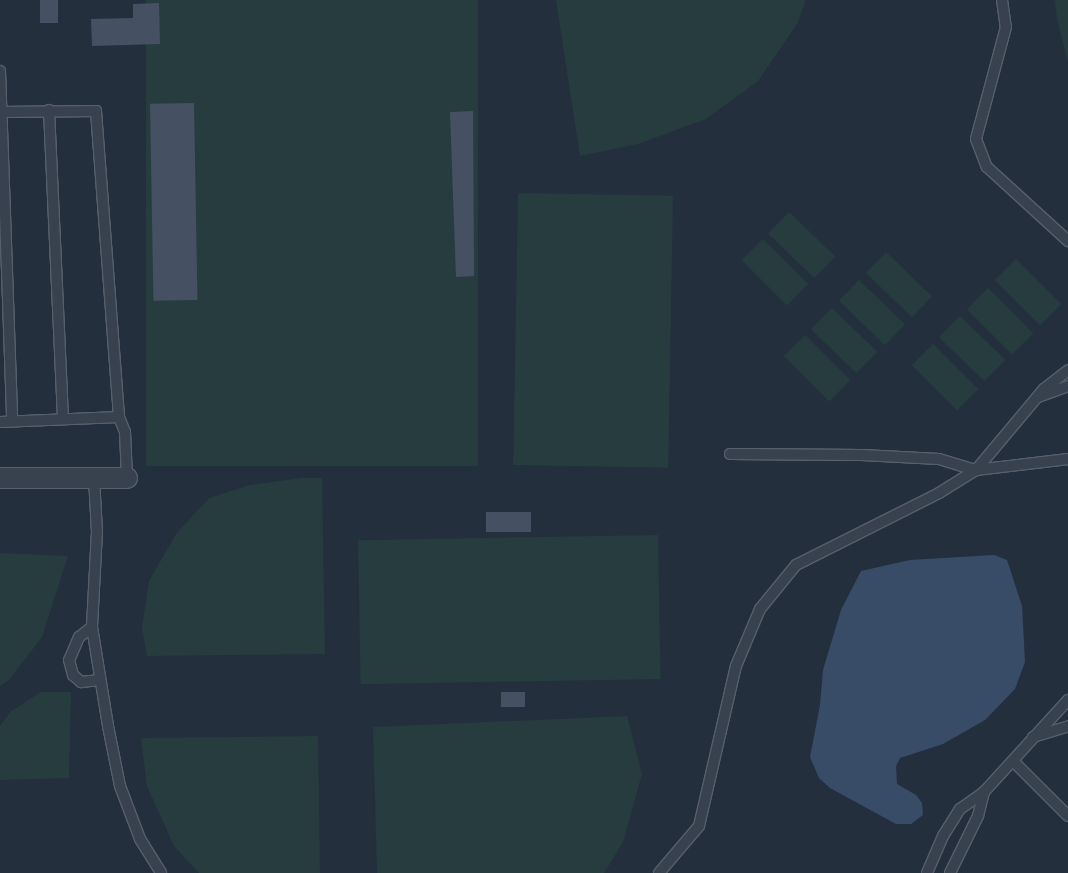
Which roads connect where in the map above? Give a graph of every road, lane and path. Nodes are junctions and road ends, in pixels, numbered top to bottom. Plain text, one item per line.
1 (1002, 0) edge
2 (0, 71) edge
3 (49, 110) junction
4 (2, 112) edge
5 (1068, 242) edge
6 (1068, 370) edge
7 (1068, 386) edge
8 (1038, 398) junction
9 (120, 417) junction
10 (63, 419) junction
11 (12, 421) junction
12 (0, 422) edge
13 (730, 454) dead end
14 (1068, 459) edge
15 (976, 470) junction
16 (0, 478) edge
17 (94, 478) junction
18 (127, 478) joint
19 (92, 627) junction
20 (100, 680) junction
21 (1068, 700) edge
22 (1068, 726) edge
23 (1032, 737) junction
24 (1012, 761) junction
25 (984, 792) junction
26 (1068, 816) edge
27 (161, 873) edge
28 (659, 873) edge
29 (927, 873) edge
30 (950, 873) edge

1 - 5 lane
2 - 4 lane
3 - 4 lane
3 - 9 lane
3 - 10 lane
4 - 11 lane
6 - 8 lane
7 - 8 lane
8 - 15 lane
9 - 10 lane
9 - 18 lane
10 - 11 lane
11 - 12 lane
13 - 15 lane
14 - 15 lane
15 - 28 lane
16 - 17 street
17 - 18 street
17 - 19 lane
19 - 20 lane
19 - 20 lane
20 - 27 lane
21 - 23 lane
22 - 23 lane
23 - 24 lane
24 - 25 lane
24 - 26 lane
25 - 29 lane
25 - 30 lane

